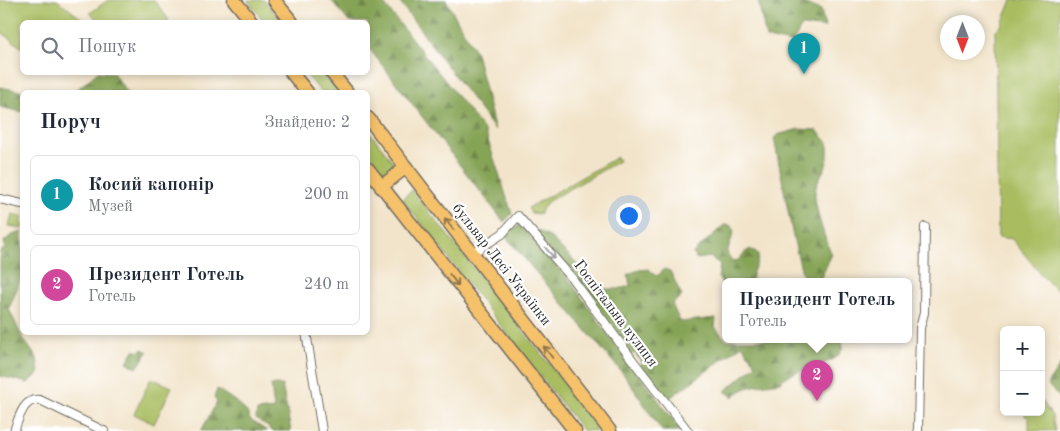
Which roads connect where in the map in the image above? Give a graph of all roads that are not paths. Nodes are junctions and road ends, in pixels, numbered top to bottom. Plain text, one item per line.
1 (234, 0) edge
2 (274, 0) edge
3 (250, 20) edge
4 (290, 20) edge
5 (293, 75) edge
6 (333, 75) edge
7 (305, 90) edge
8 (345, 90) edge
9 (370, 121) edge
10 (406, 167) junction
11 (370, 172) edge
12 (381, 186) junction
13 (0, 199) edge
14 (20, 204) edge
15 (925, 227) dead end
16 (472, 253) junction
17 (306, 335) edge
18 (14, 431) edge
19 (104, 431) edge
20 (322, 431) edge
21 (575, 431) edge
22 (610, 431) edge
23 (688, 431) edge
24 (918, 431) edge

1 - 3 main road
2 - 4 main road
5 - 7 main road
6 - 8 main road
9 - 10 main road, бульвар Лесі Українки
10 - 12 main road
16 -> 10 main road, бульвар Лесі Українки
11 - 12 main road
12 -> 21 main road
13 - 14 street
15 - 24 street
22 -> 16 main road, бульвар Лесі Українки
16 -> 23 street, Госпітальна вулиця
17 - 20 street
18 - 19 street

